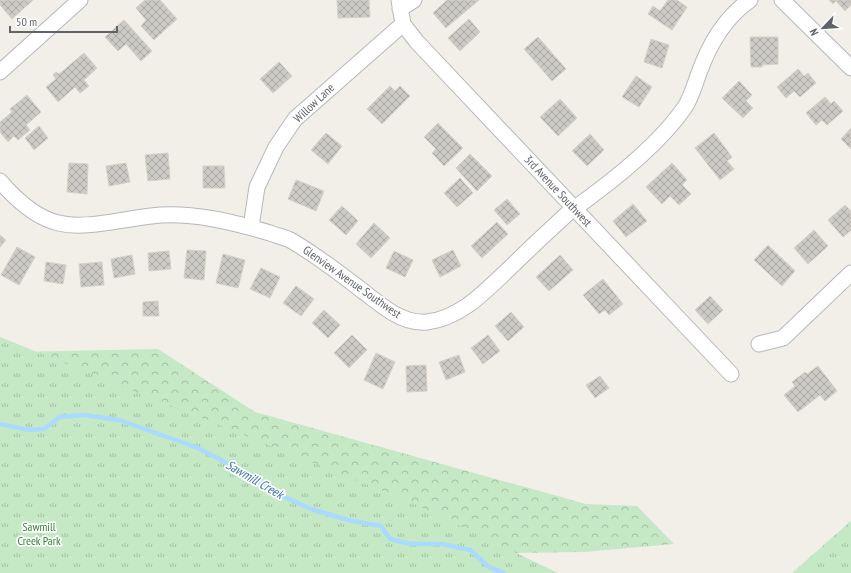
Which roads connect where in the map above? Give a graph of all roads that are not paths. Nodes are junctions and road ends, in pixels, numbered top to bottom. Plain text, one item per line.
1 (80, 0) edge
2 (414, 0) edge
3 (750, 0) edge
4 (782, 0) edge
5 (401, 11) edge
6 (851, 68) edge
7 (0, 72) edge
8 (0, 180) edge
9 (575, 208) junction
10 (251, 227) junction
11 (851, 273) edge
12 (758, 344) dead end
13 (731, 374) dead end

1 - 7 street
2 - 5 street, Willow Lane
3 - 9 street, Glenview Avenue Southwest
4 - 6 street
5 - 9 street, 3rd Avenue Southwest
5 - 10 street, Willow Lane
8 - 10 street, Glenview Avenue Southwest
9 - 10 street, Glenview Avenue Southwest
9 - 13 street, 3rd Avenue Southwest
11 - 12 street

